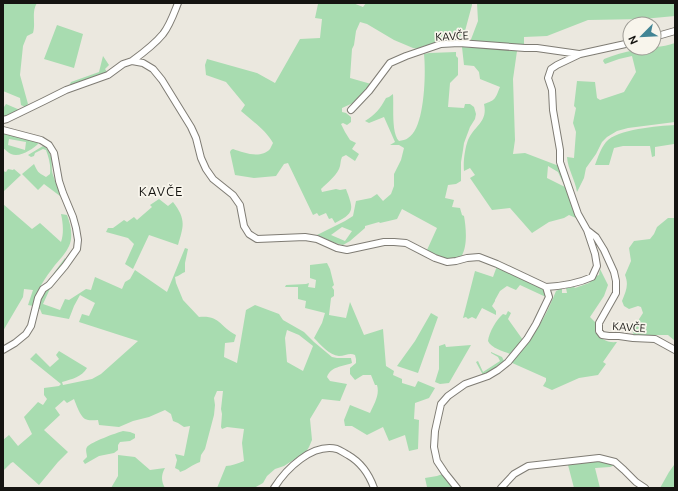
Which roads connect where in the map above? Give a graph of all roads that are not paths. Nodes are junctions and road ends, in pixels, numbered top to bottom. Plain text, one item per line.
1 (178, 3) edge
2 (675, 31) edge
3 (662, 35) edge
4 (622, 45) edge
5 (580, 54) junction
6 (132, 61) junction
7 (351, 110) dead end
8 (3, 120) edge
9 (3, 130) edge
10 (587, 230) junction
11 (546, 287) junction
12 (3, 350) edge
13 (675, 350) edge
14 (274, 488) edge
15 (374, 488) edge
16 (458, 488) edge
17 (501, 488) edge
18 (644, 488) edge

1 - 6 street
2 - 3 street
4 - 5 street, KAVČE
5 - 7 street, KAVČE
5 - 10 street, KAVČE
6 - 8 street
6 - 11 street
9 - 12 street
10 - 11 street, KAVČE
10 - 13 street, KAVČE
11 - 16 street
14 - 15 street
17 - 18 street

